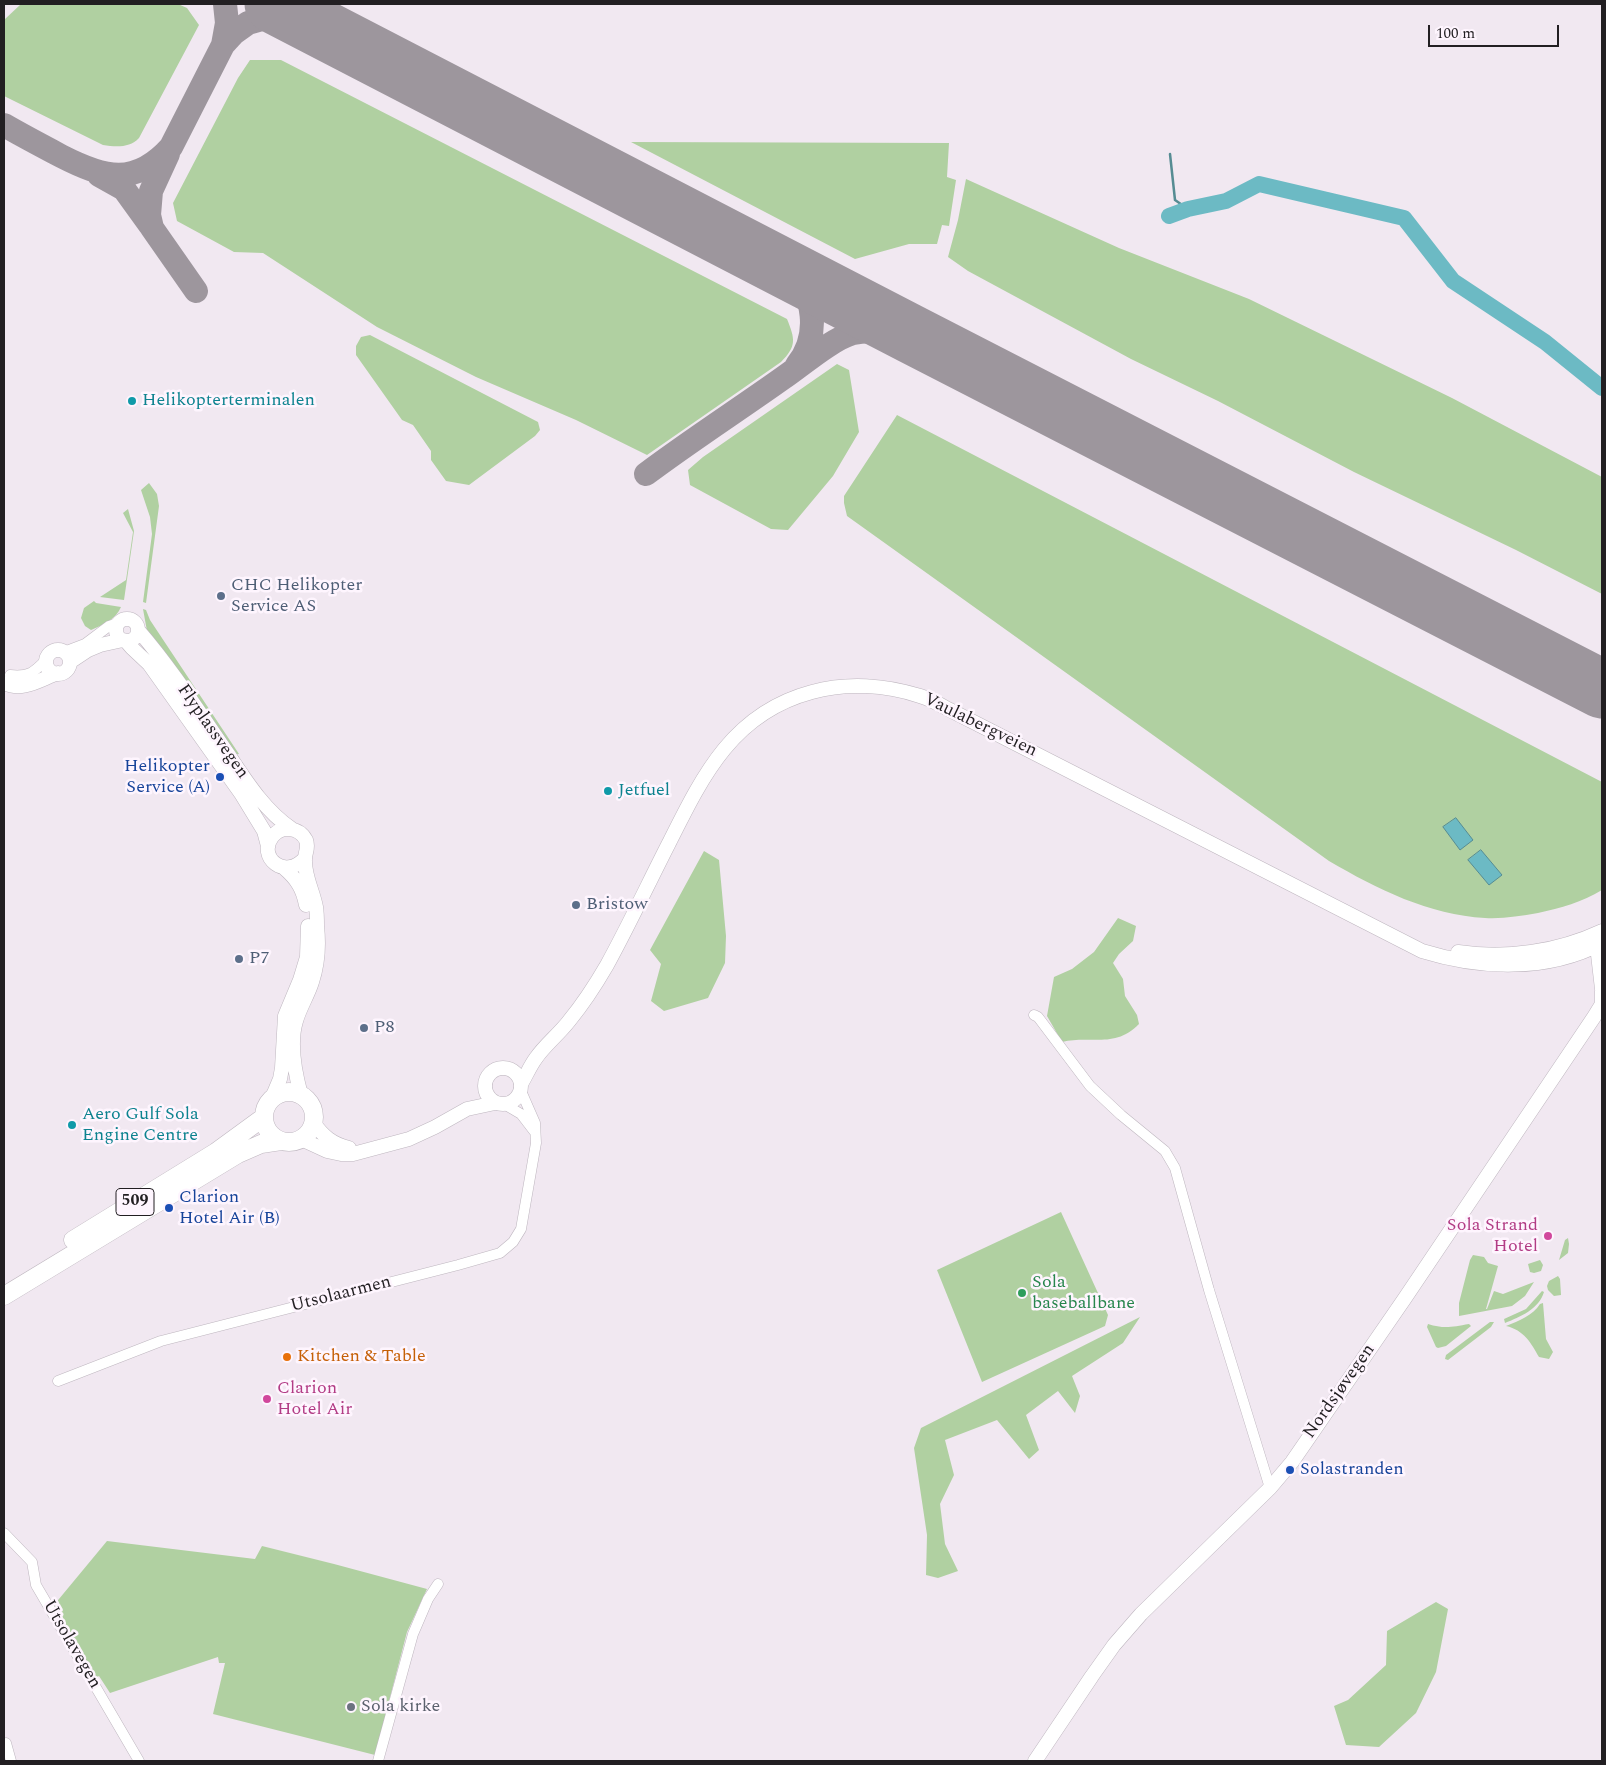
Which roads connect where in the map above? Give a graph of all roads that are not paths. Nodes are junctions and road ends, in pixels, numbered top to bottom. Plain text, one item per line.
1 (118, 624) junction
2 (138, 630) junction
3 (125, 641) junction
4 (67, 657) junction
5 (47, 659) junction
6 (58, 673) junction
7 (7, 679) edge
8 (292, 829) junction
9 (268, 846) junction
10 (305, 858) junction
11 (284, 868) junction
12 (1602, 931) edge
13 (1592, 945) edge
14 (1602, 989) edge
15 (1034, 1015) dead end
16 (536, 1058) junction
17 (504, 1067) junction
18 (484, 1084) junction
19 (521, 1087) junction
20 (302, 1096) junction
21 (272, 1098) junction
22 (500, 1103) junction
23 (467, 1110) junction
24 (264, 1117) junction
25 (313, 1122) junction
26 (534, 1131) junction
27 (302, 1139) junction
28 (281, 1141) junction
29 (365, 1150) junction
30 (4, 1282) edge
31 (4, 1296) edge
32 (58, 1381) dead end
33 (1270, 1488) junction
34 (4, 1532) edge
35 (438, 1584) dead end
36 (6, 1743) dead end
37 (11, 1761) edge
38 (138, 1761) edge
39 (378, 1761) edge
40 (1035, 1761) edge

1 - 2 street, Flyplassvegen
1 - 3 street, Flyplassvegen
1 - 4 street
2 - 3 street
2 - 8 street, Flyplassvegen
3 - 4 street
3 - 9 street, Flyplassvegen
4 - 5 street
4 - 6 street
5 - 6 street
5 - 7 street
6 - 7 street
8 - 9 street
8 - 10 street
9 - 11 street
10 - 11 street
10 - 20 street
11 - 21 street
12 - 13 street
13 - 14 street, Nordsjøvegen
13 - 16 street, Vaulabergveien
14 - 33 street, Nordsjøvegen
15 - 33 street
16 - 17 street
16 - 19 street, Vaulabergveien
17 - 18 street
17 - 19 street
18 - 22 street
18 - 23 street
19 - 22 street
19 - 26 street, Utsolaarmen
20 - 21 highway
20 - 25 highway
21 - 24 highway
22 - 23 street
22 - 26 street
23 - 29 street
24 - 28 highway
24 - 30 highway, 509
25 - 27 highway
25 - 29 street
26 - 32 street, Utsolaarmen
27 - 28 highway, 509
27 - 29 street
28 - 31 highway, 509
33 - 40 street, Nordsjøvegen
34 - 38 street, Utsolavegen
35 - 39 street
36 - 37 street

